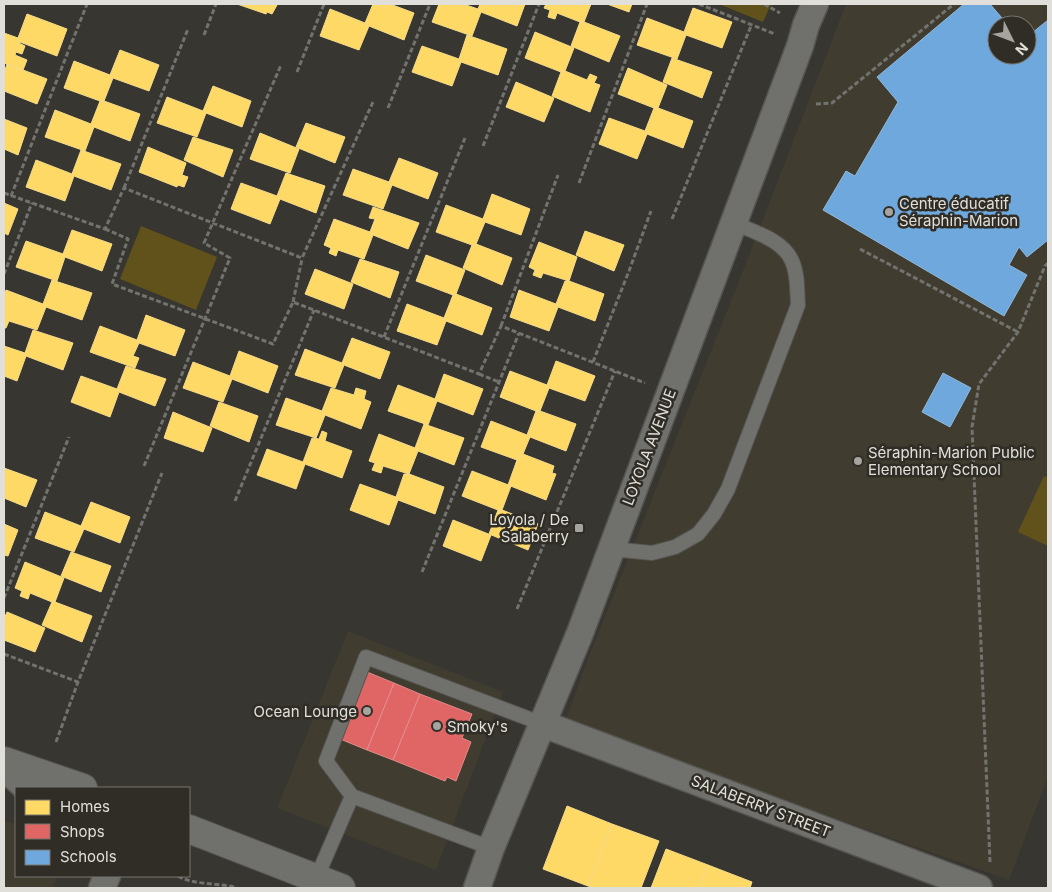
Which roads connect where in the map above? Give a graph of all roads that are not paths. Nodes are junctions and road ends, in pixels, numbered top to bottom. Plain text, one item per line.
1 (814, 4) edge
2 (734, 223) junction
3 (612, 549) junction
4 (543, 724) junction
5 (4, 761) edge
6 (4, 768) edge
7 (26, 787) edge
8 (80, 787) edge
9 (352, 796) junction
10 (190, 829) edge
11 (490, 848) junction
12 (329, 883) edge
13 (477, 888) edge
14 (979, 888) edge

1 - 2 street, LOYOLA AVENUE
2 - 3 street, LOYOLA AVENUE
2 - 3 lane
3 - 4 street, LOYOLA AVENUE
4 - 9 lane
4 - 11 street, LOYOLA AVENUE
4 - 14 street, SALABERRY STREET
5 - 8 street
6 - 7 street
9 - 11 lane
9 - 12 lane
10 - 12 street
11 - 13 street, LOYOLA AVENUE

